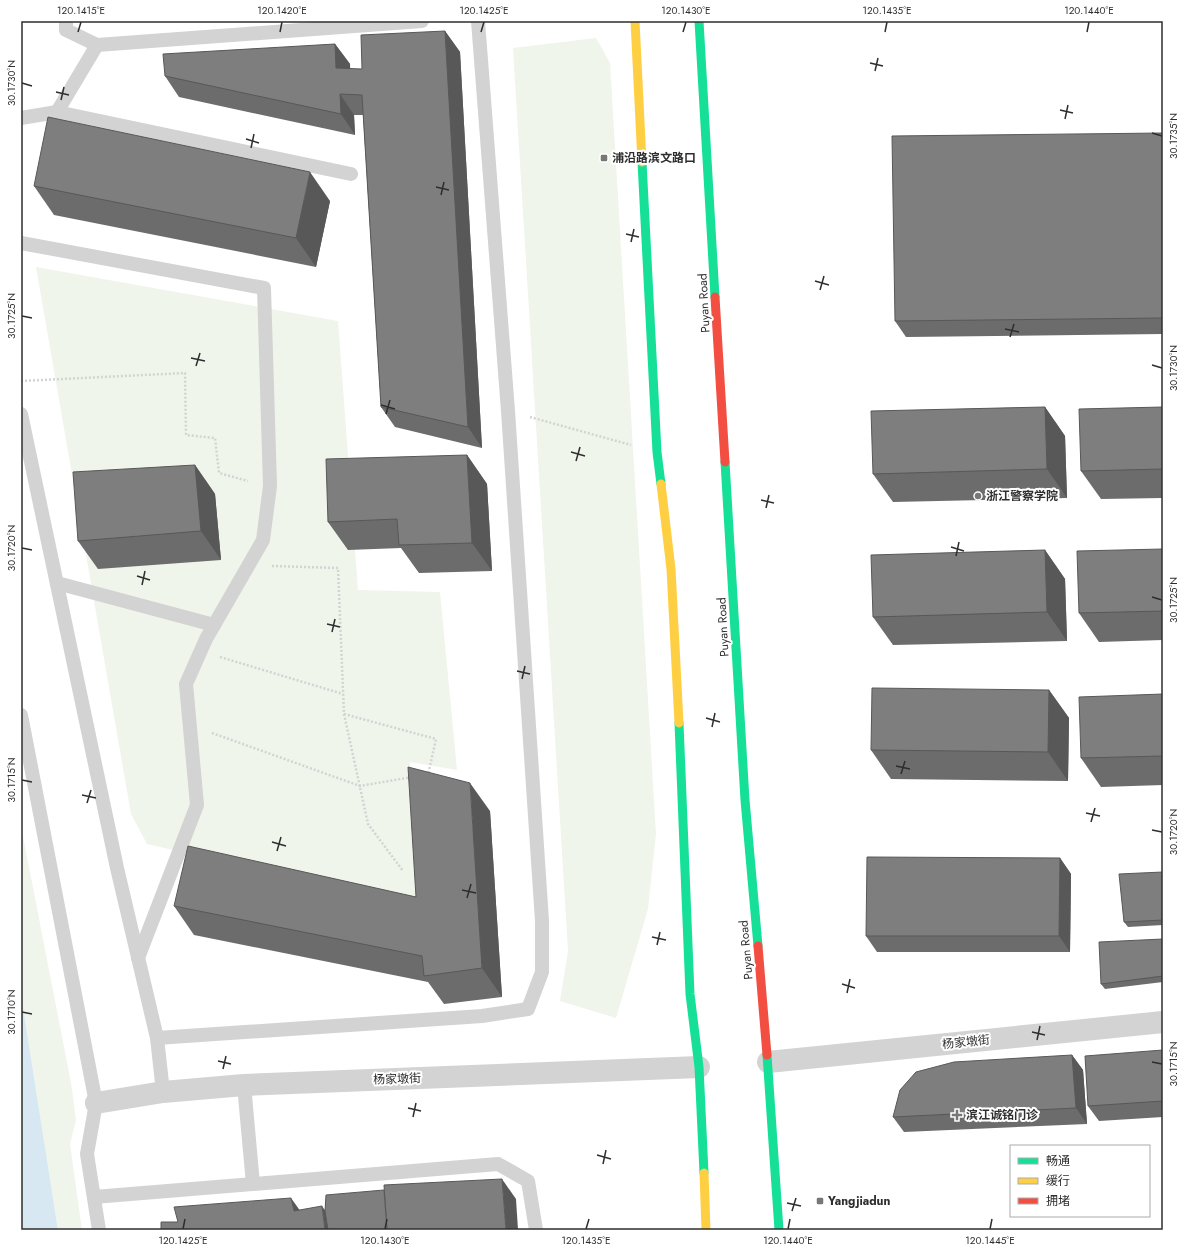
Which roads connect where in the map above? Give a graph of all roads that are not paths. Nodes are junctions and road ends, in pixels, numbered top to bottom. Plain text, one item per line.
1 (66, 21) edge
2 (422, 21) edge
3 (478, 21) edge
4 (635, 21) edge
5 (699, 21) edge
6 (97, 45) junction
7 (57, 112) junction
8 (21, 118) edge
9 (351, 174) dead end
10 (21, 243) edge
11 (21, 414) edge
12 (57, 583) junction
13 (214, 625) junction
14 (21, 715) edge
15 (138, 958) junction
16 (1163, 1022) edge
17 (157, 1038) junction
18 (768, 1062) junction
19 (698, 1067) junction
20 (244, 1085) junction
21 (163, 1092) junction
22 (96, 1103) junction
23 (253, 1184) junction
24 (94, 1198) junction
25 (99, 1230) edge
26 (536, 1230) edge
27 (706, 1230) edge
28 (779, 1230) edge

1 - 6 lane
2 - 6 lane
3 - 17 lane
4 - 19 main road
5 - 18 main road, Puyan Road
6 - 7 lane
7 - 8 lane
7 - 9 lane
10 - 13 lane
11 - 12 lane
12 - 13 lane
12 - 15 lane
13 - 15 lane
14 - 22 lane
15 - 17 lane
16 - 18 street, 杨家墩街
17 - 21 lane
18 - 28 main road, Puyan Road
19 - 20 street, 杨家墩街
19 - 27 main road
20 - 21 street, 杨家墩街
20 - 23 lane
21 - 22 street, 杨家墩街
22 - 24 lane
23 - 24 lane
23 - 26 lane
24 - 25 lane

